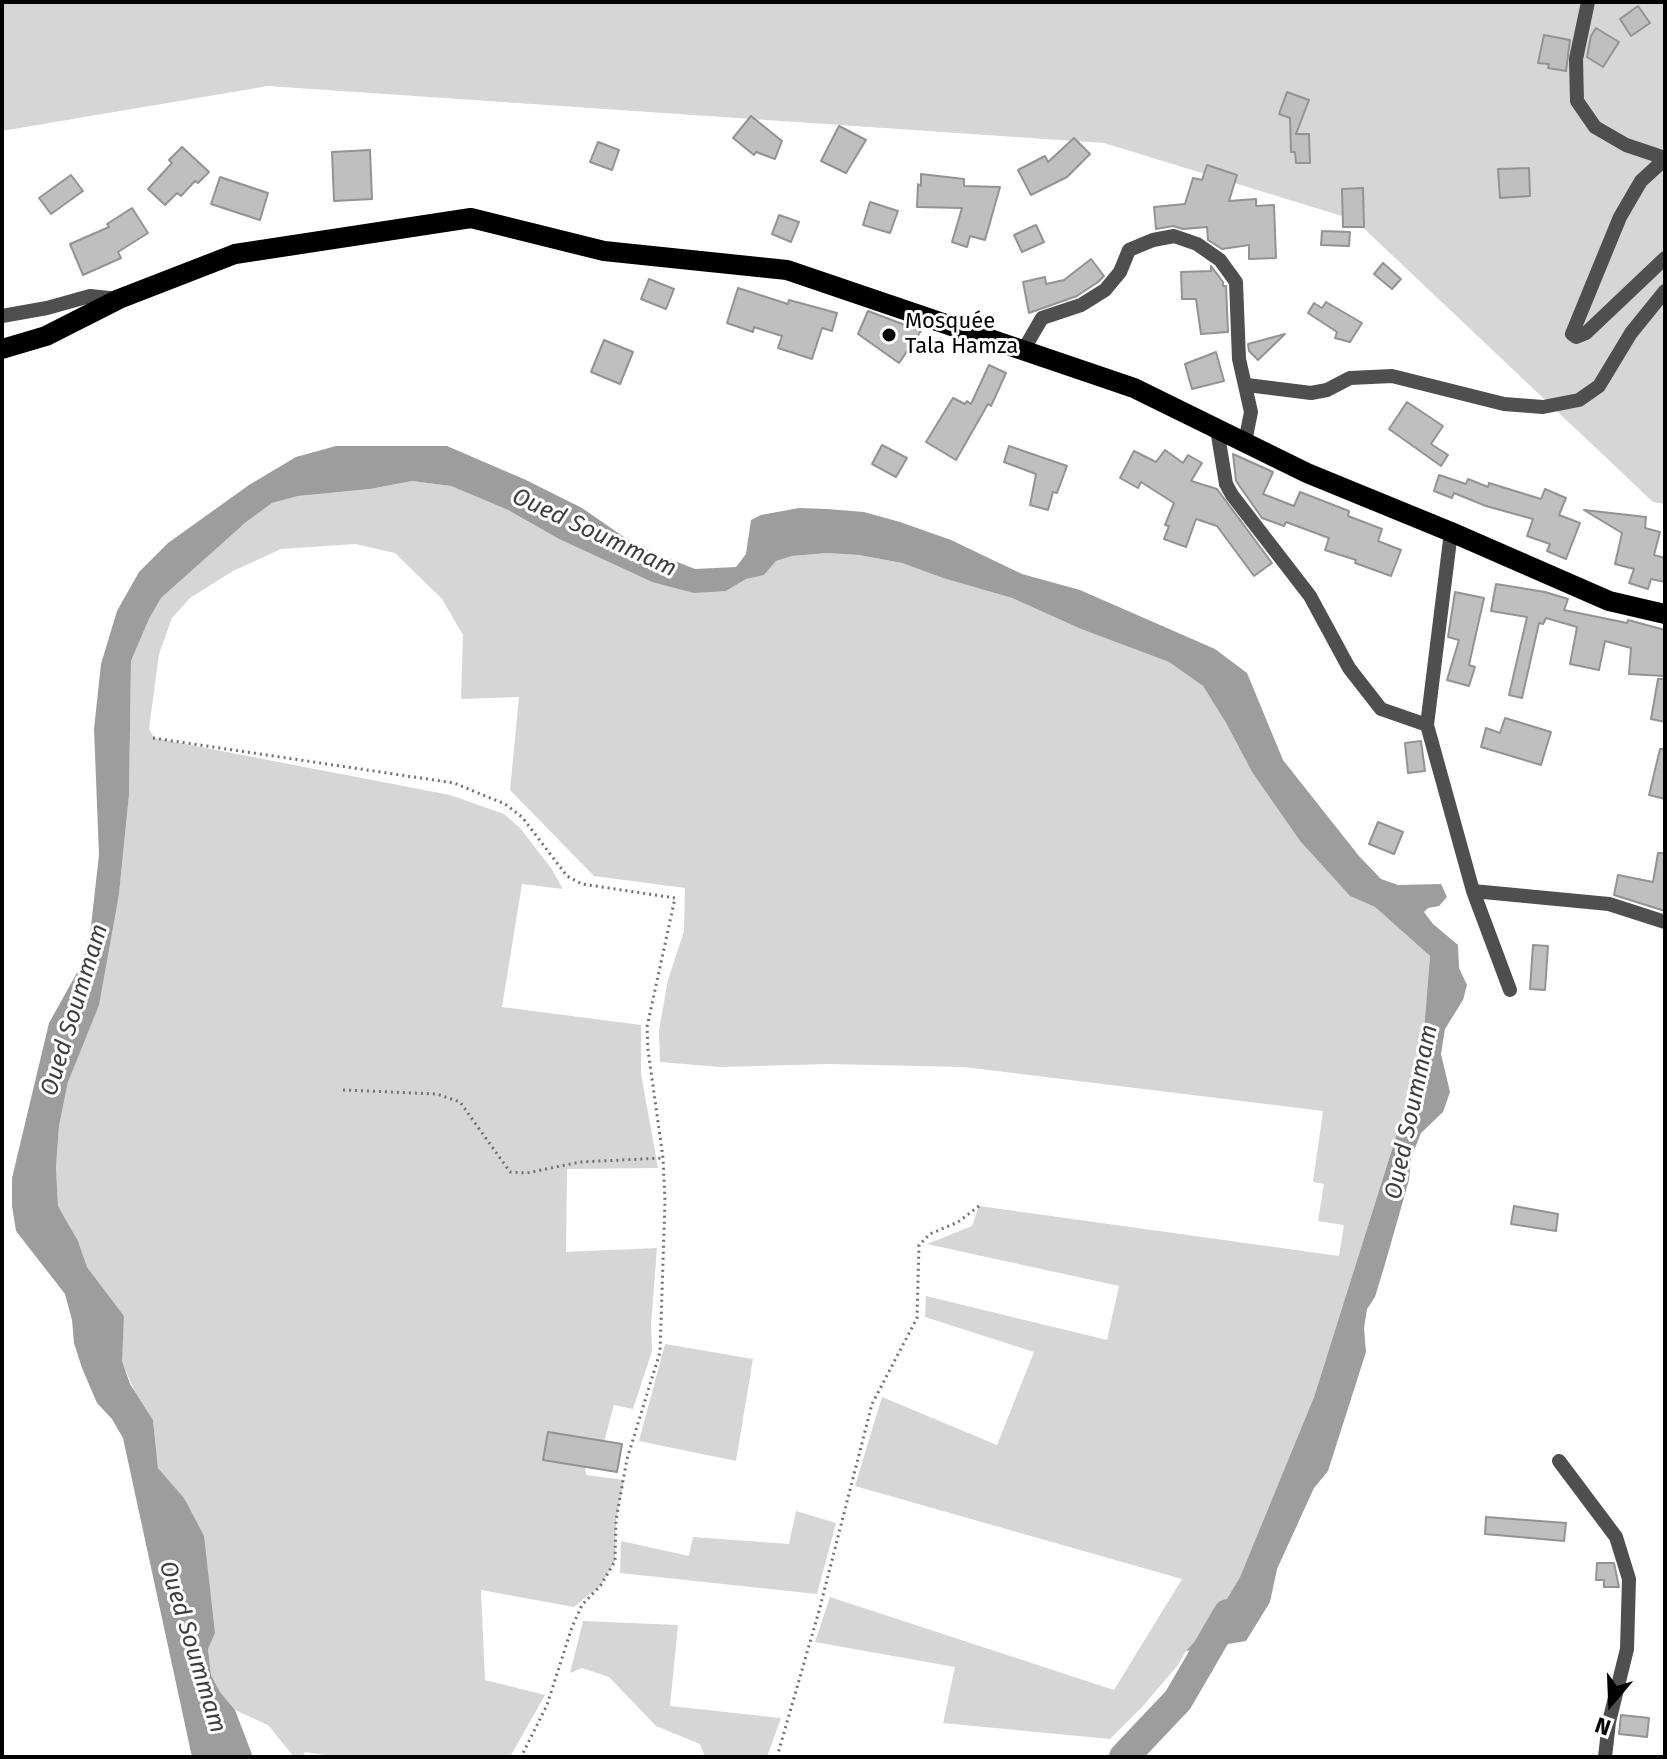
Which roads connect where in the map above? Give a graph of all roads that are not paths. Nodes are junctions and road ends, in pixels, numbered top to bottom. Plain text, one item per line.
1 (1588, 2) edge
2 (1665, 158) edge
3 (1665, 258) edge
4 (1665, 291) edge
5 (119, 299) junction
6 (2, 316) edge
7 (2, 349) edge
8 (1024, 349) junction
9 (1247, 385) junction
10 (1217, 429) junction
11 (1245, 442) junction
12 (1451, 532) junction
13 (1665, 614) edge
14 (1427, 725) junction
15 (1473, 891) junction
16 (1665, 922) edge
17 (1510, 990) dead end
18 (1559, 1461) dead end
19 (1605, 1757) edge

1 - 2 street
2 - 3 street
4 - 9 street
5 - 6 street
5 - 7 main road
5 - 8 main road
8 - 9 street
8 - 10 main road
9 - 11 street
10 - 11 main road
10 - 14 street
11 - 12 main road
12 - 13 main road
12 - 14 street
14 - 15 street
15 - 16 street
15 - 17 street
18 - 19 street

